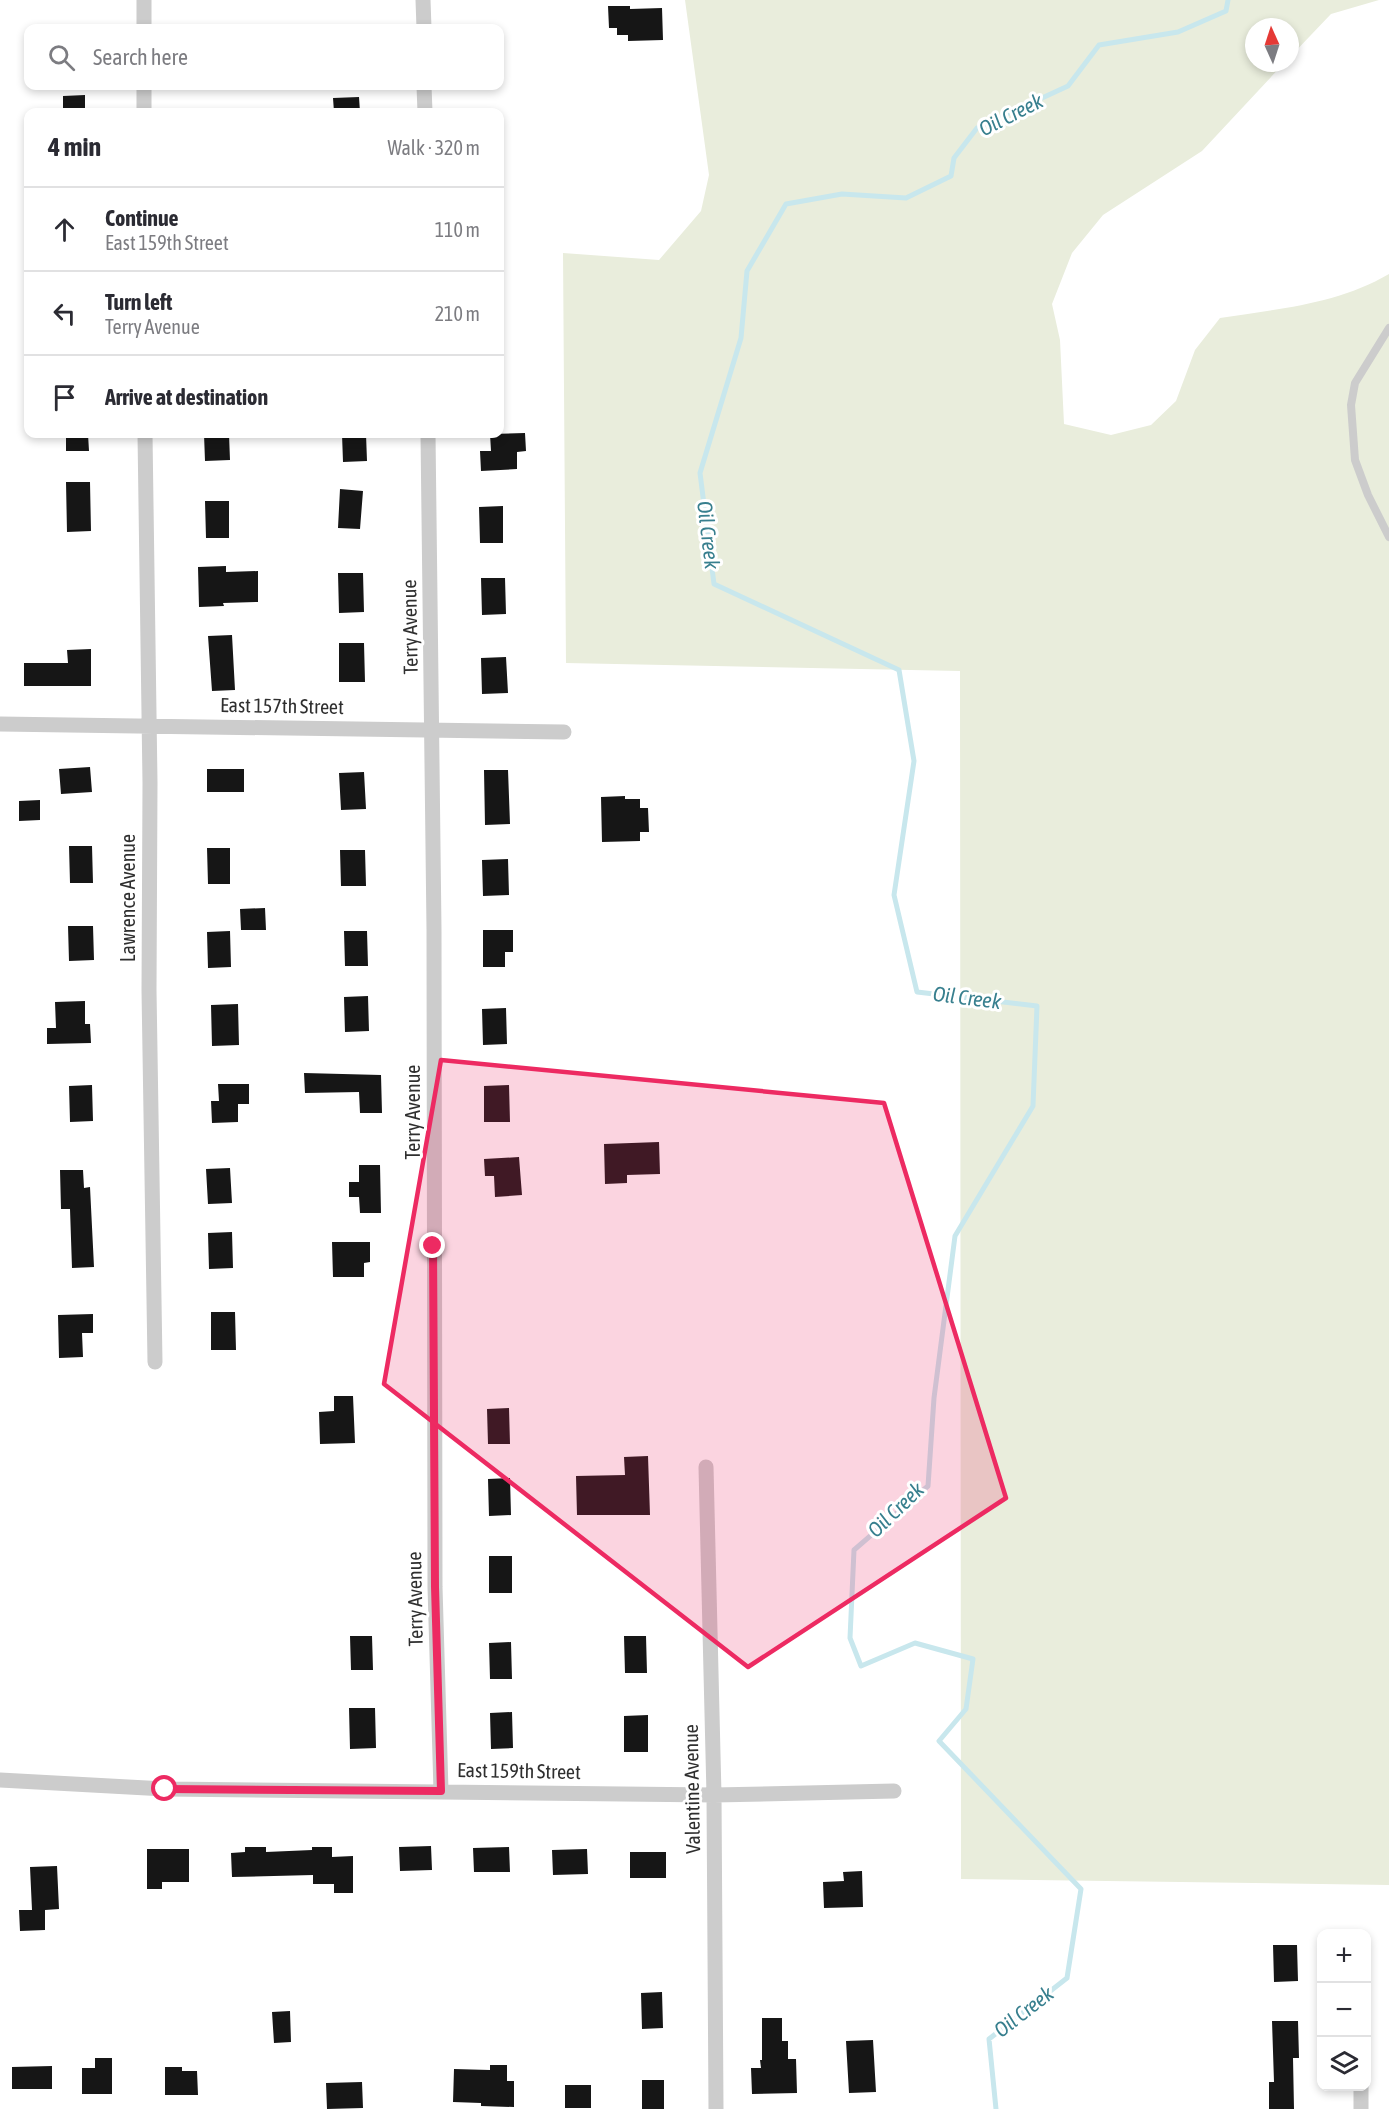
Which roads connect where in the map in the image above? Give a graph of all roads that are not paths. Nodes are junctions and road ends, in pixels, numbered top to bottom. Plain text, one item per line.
1 (144, 0) edge
2 (423, 0) edge
3 (144, 24) edge
4 (424, 24) edge
5 (144, 90) edge
6 (424, 90) edge
7 (144, 108) edge
8 (424, 108) edge
9 (1389, 328) edge
10 (145, 438) edge
11 (429, 438) edge
12 (1389, 537) edge
13 (0, 724) edge
14 (148, 725) junction
15 (432, 730) junction
16 (564, 732) dead end
17 (155, 1362) dead end
18 (706, 1467) dead end
19 (0, 1780) edge
20 (441, 1791) junction
21 (894, 1791) dead end
22 (714, 1795) junction
23 (1361, 2091) edge
24 (716, 2109) edge
25 (1361, 2109) edge

1 - 3 street
2 - 4 street
5 - 7 street
6 - 8 street
9 - 12 lane
10 - 14 street, Lawrence Avenue
11 - 15 street, Terry Avenue
13 - 14 street, East 157th Street
14 - 15 street, East 157th Street
14 - 17 street, Lawrence Avenue
15 - 16 street, East 157th Street
15 - 20 street, Terry Avenue
18 - 22 street, Valentine Avenue
19 - 20 street, East 159th Street
20 - 22 street, East 159th Street
21 - 22 street, East 159th Street
22 - 24 street, Valentine Avenue
23 - 25 street

